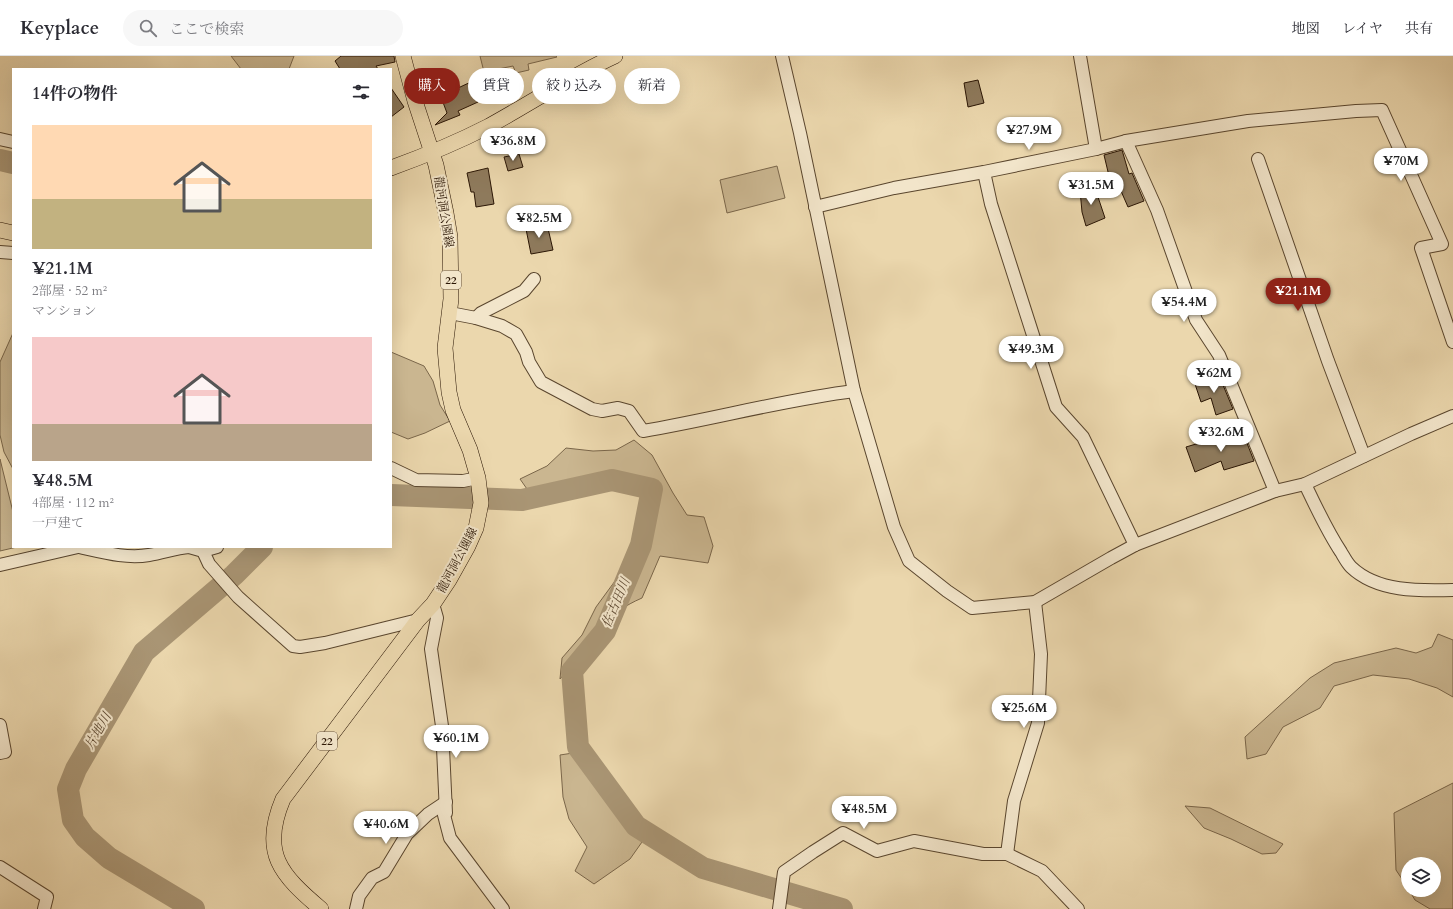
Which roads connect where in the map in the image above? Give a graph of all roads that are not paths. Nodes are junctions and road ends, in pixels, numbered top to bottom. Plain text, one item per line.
1 (403, 56) edge
2 (615, 56) edge
3 (782, 56) edge
4 (1080, 56) edge
5 (0, 139) edge
6 (1126, 141) junction
7 (12, 142) edge
8 (1096, 149) junction
9 (431, 152) junction
10 (1258, 159) dead end
11 (392, 168) edge
12 (984, 172) junction
13 (815, 207) junction
14 (0, 230) edge
15 (12, 233) edge
16 (0, 252) edge
17 (12, 253) edge
18 (534, 280) dead end
19 (450, 313) junction
20 (476, 318) junction
21 (1453, 342) edge
22 (854, 391) junction
23 (1453, 416) edge
24 (1364, 456) junction
25 (392, 468) edge
26 (479, 483) junction
27 (1304, 484) junction
28 (1275, 491) junction
29 (1135, 546) junction
30 (74, 548) edge
31 (83, 548) edge
32 (180, 548) edge
33 (192, 548) edge
34 (214, 548) edge
35 (203, 551) junction
36 (0, 565) edge
37 (1453, 590) edge
38 (1035, 602) junction
39 (433, 604) junction
40 (418, 620) junction
41 (0, 725) edge
42 (0, 753) edge
43 (446, 802) junction
44 (1007, 854) junction
45 (0, 867) edge
46 (44, 909) edge
47 (321, 909) edge
48 (356, 909) edge
49 (503, 909) edge
50 (779, 909) edge
51 (1078, 909) edge

1 - 9 main road, 龍河洞公園線 / 22
2 - 9 main road
3 - 13 street
4 - 8 street
5 - 7 street
6 - 8 street
6 - 21 street
6 - 28 street
8 - 12 street
9 - 11 main road
9 - 19 main road, 龍河洞公園線 / 22
10 - 24 street
12 - 13 street
12 - 29 street
13 - 22 street
14 - 15 main road
16 - 17 street
18 - 20 street
19 - 20 street
19 - 26 main road, 龍河洞公園線 / 22
20 - 22 street
22 - 38 street
23 - 24 street
24 - 27 street
25 - 26 street
26 - 39 main road, 龍河洞公園線 / 22
27 - 28 street
27 - 37 street
28 - 29 street
29 - 38 street
30 - 36 street
31 - 32 street
33 - 35 street
34 - 35 street
35 - 40 street
38 - 44 street
39 - 40 main road, 龍河洞公園線 / 22
39 - 43 street
40 - 47 main road, 龍河洞公園線 / 22
41 - 42 street
43 - 48 street
43 - 49 street
44 - 50 street
44 - 51 street
45 - 46 street

